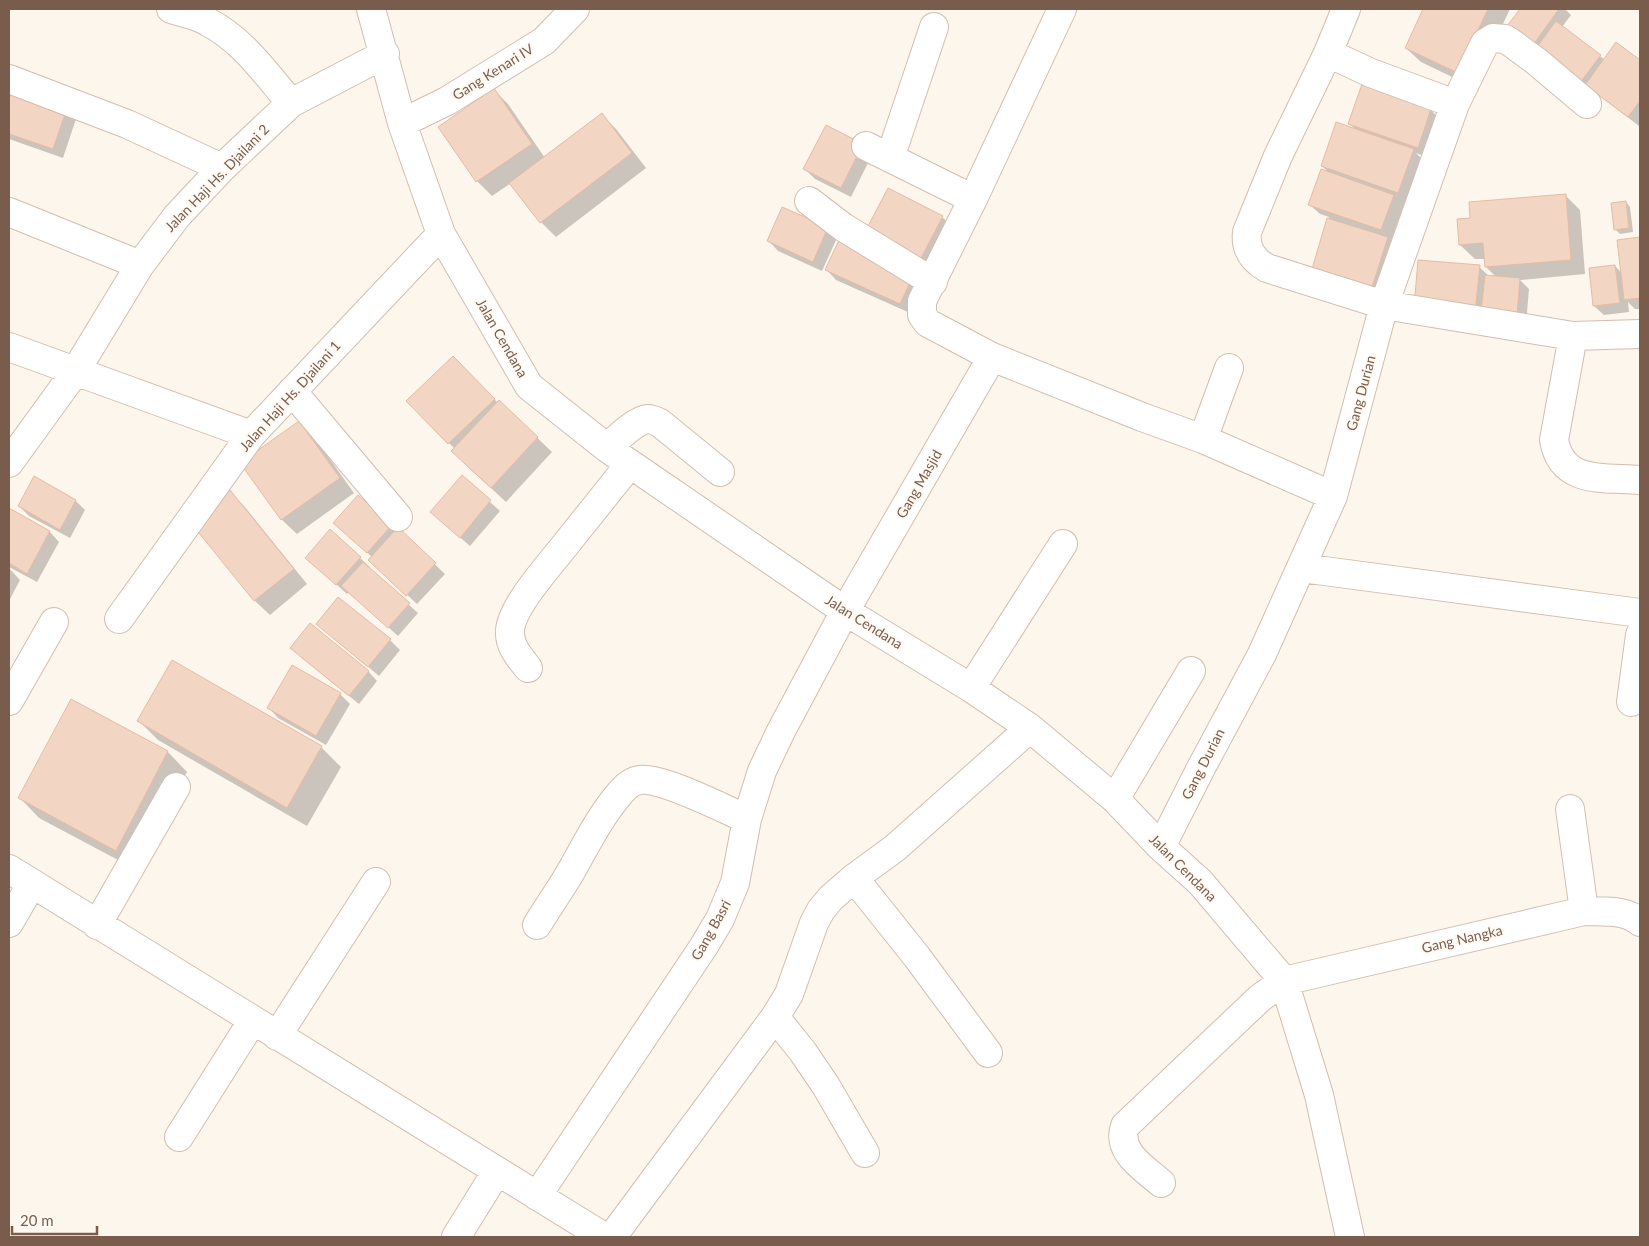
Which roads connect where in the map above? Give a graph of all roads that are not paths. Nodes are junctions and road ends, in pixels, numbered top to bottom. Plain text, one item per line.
1 (171, 9) edge
2 (371, 9) edge
3 (575, 9) edge
4 (1062, 9) edge
5 (1346, 9) edge
6 (934, 27) dead end
7 (1328, 53) junction
8 (384, 54) junction
9 (9, 78) edge
10 (291, 103) junction
11 (1455, 104) junction
12 (1587, 104) dead end
13 (402, 123) junction
14 (222, 168) junction
15 (973, 200) junction
16 (809, 201) dead end
17 (9, 212) edge
18 (441, 234) junction
19 (140, 265) junction
20 (933, 282) junction
21 (1384, 304) junction
22 (1640, 334) edge
23 (1573, 336) junction
24 (9, 347) edge
25 (992, 357) junction
26 (1229, 368) dead end
27 (75, 372) junction
28 (292, 391) junction
29 (251, 435) junction
30 (1203, 439) junction
31 (607, 448) junction
32 (9, 463) edge
33 (630, 464) junction
34 (720, 472) dead end
35 (1640, 480) edge
36 (1334, 496) junction
37 (398, 517) dead end
38 (1063, 544) dead end
39 (1302, 568) junction
40 (845, 611) junction
41 (1640, 613) edge
42 (119, 619) dead end
43 (54, 622) dead end
44 (1640, 635) edge
45 (528, 668) dead end
46 (1191, 671) dead end
47 (971, 688) junction
48 (9, 701) edge
49 (1631, 702) dead end
50 (1030, 728) junction
51 (176, 787) dead end
52 (1115, 799) junction
53 (1570, 809) dead end
54 (747, 819) junction
55 (1161, 847) junction
56 (9, 869) edge
57 (854, 878) junction
58 (376, 882) dead end
59 (32, 883) junction
60 (1584, 911) junction
61 (1640, 922) edge
62 (9, 923) edge
63 (97, 925) junction
64 (537, 925) dead end
65 (1284, 981) junction
66 (775, 1017) junction
67 (253, 1020) junction
68 (277, 1036) junction
69 (988, 1052) dead end
70 (178, 1138) dead end
71 (865, 1153) dead end
72 (498, 1171) junction
73 (1161, 1183) dead end
74 (537, 1196) junction
75 (456, 1237) edge
76 (604, 1237) edge
77 (612, 1237) edge
78 (1350, 1237) edge

1 - 10 street
2 - 8 street, Jalan Cendana
3 - 13 street, Gang Kenari IV
4 - 15 street
5 - 7 street
6 - 15 street
7 - 11 street
7 - 21 street
8 - 10 street, Jalan Haji Hs. Djailani 2
8 - 13 street, Jalan Cendana
9 - 14 street
10 - 14 street, Jalan Haji Hs. Djailani 2
11 - 12 street, Gang Durian
11 - 21 street, Gang Durian
13 - 18 street, Jalan Cendana
14 - 19 street, Jalan Haji Hs. Djailani 2
15 - 20 street
16 - 20 street
17 - 19 street
18 - 28 street, Jalan Haji Hs. Djailani 1
18 - 31 street, Jalan Cendana
19 - 27 street, Jalan Haji Hs. Djailani 2
20 - 25 street
21 - 23 street
21 - 36 street, Gang Durian
22 - 23 street
23 - 35 street
24 - 27 street
25 - 30 street
25 - 40 street, Gang Masjid
26 - 30 street
27 - 29 street
27 - 32 street, Jalan Haji Hs. Djailani 2
28 - 29 street, Jalan Haji Hs. Djailani 1
28 - 37 street
29 - 42 street, Jalan Haji Hs. Djailani 1
30 - 36 street
31 - 33 street, Jalan Cendana
31 - 34 street
33 - 40 street, Jalan Cendana
33 - 45 street
36 - 39 street, Gang Durian
38 - 47 street
39 - 41 street
39 - 55 street, Gang Durian
40 - 47 street, Jalan Cendana
40 - 54 street, Gang Basri
43 - 48 street
44 - 49 street
46 - 52 street
47 - 50 street, Jalan Cendana
50 - 52 street, Jalan Cendana
50 - 57 street
51 - 63 street
52 - 55 street, Jalan Cendana
53 - 60 street
54 - 64 street
54 - 74 street, Gang Basri
55 - 65 street, Jalan Cendana
56 - 59 street
57 - 66 street
57 - 69 street
58 - 68 street
59 - 62 street
59 - 63 street
60 - 61 street, Gang Nangka
60 - 65 street, Gang Nangka
63 - 67 street
65 - 73 street
65 - 78 street, Jalan Cendana
66 - 71 street
66 - 77 street
67 - 68 street
67 - 70 street
68 - 72 street
72 - 74 street
72 - 75 street
74 - 76 street

